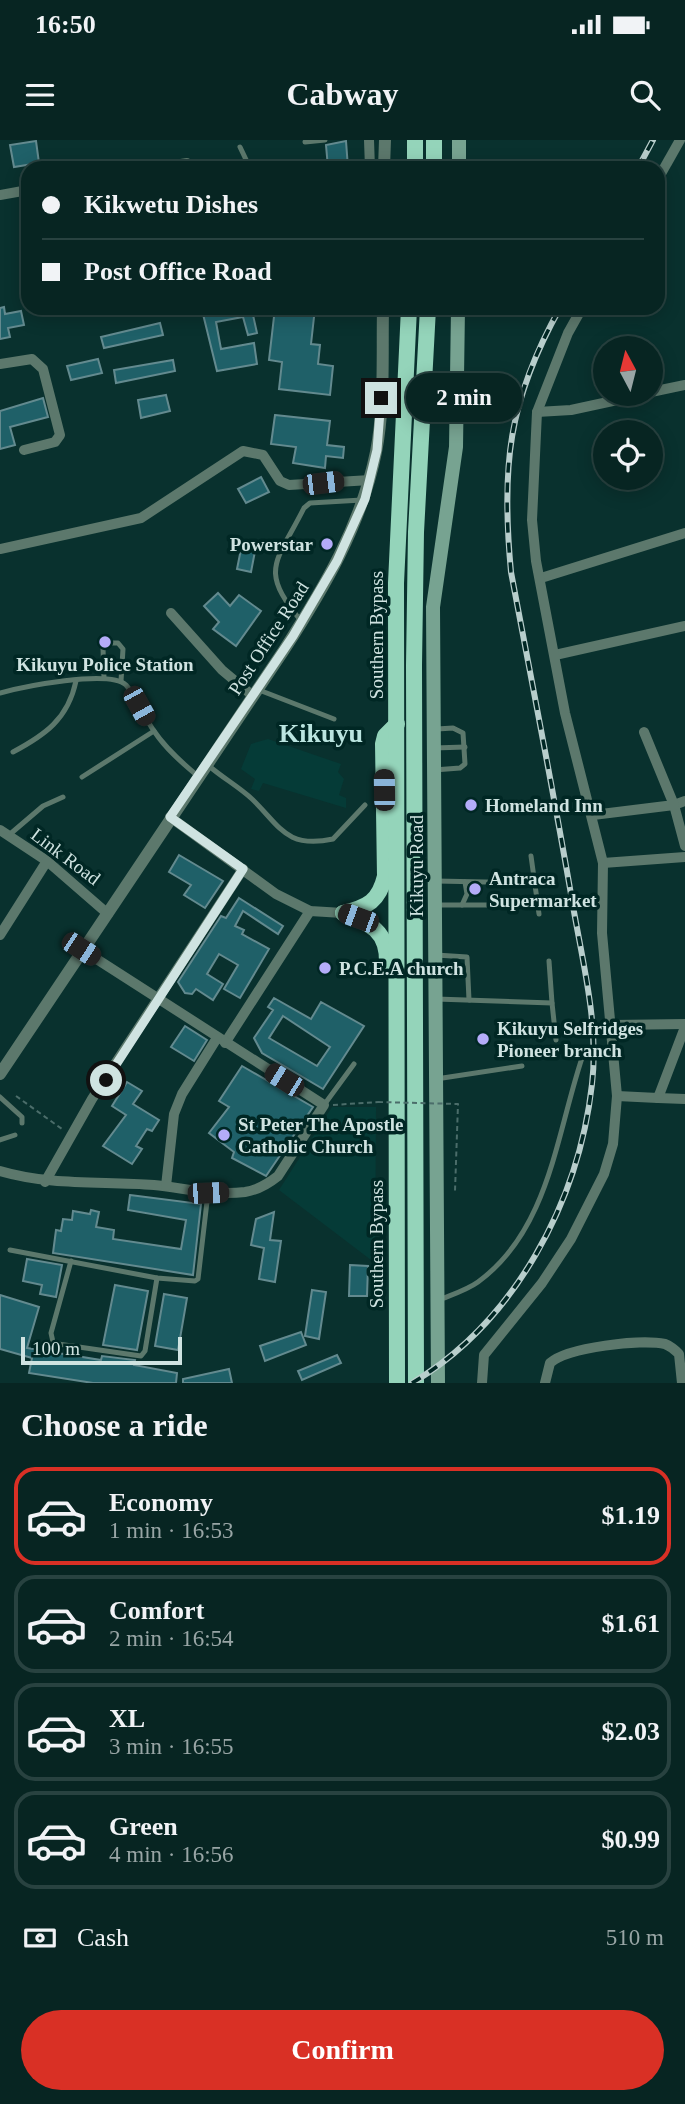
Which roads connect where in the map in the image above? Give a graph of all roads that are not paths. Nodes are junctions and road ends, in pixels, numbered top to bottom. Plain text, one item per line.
1 (325, 140) edge
2 (369, 140) edge
3 (384, 140) edge
4 (415, 140) edge
5 (434, 140) edge
6 (459, 140) edge
7 (680, 140) edge
8 (305, 142) dead end
9 (240, 147) dead end
10 (247, 161) edge
11 (370, 161) edge
12 (384, 161) edge
13 (415, 161) edge
14 (434, 161) edge
15 (459, 161) edge
16 (665, 167) edge
17 (21, 191) edge
18 (0, 195) edge
19 (383, 315) edge
20 (410, 315) edge
21 (428, 315) edge
22 (458, 315) edge
23 (578, 315) edge
24 (0, 364) edge
25 (685, 385) edge
26 (663, 390) edge
27 (593, 405) edge
28 (537, 412) junction
29 (24, 450) dead end
30 (369, 480) junction
31 (365, 499) junction
32 (685, 533) edge
33 (0, 549) edge
34 (541, 578) junction
35 (171, 613) dead end
36 (302, 622) junction
37 (685, 626) edge
38 (555, 655) junction
39 (104, 678) junction
40 (76, 681) junction
41 (121, 681) junction
42 (255, 693) junction
43 (0, 694) edge
44 (334, 719) dead end
45 (397, 724) junction
46 (433, 729) junction
47 (154, 731) junction
48 (643, 732) dead end
49 (465, 747) junction
50 (434, 748) junction
51 (12, 752) dead end
52 (207, 764) junction
53 (435, 770) junction
54 (82, 777) dead end
55 (199, 777) junction
56 (64, 797) dead end
57 (685, 801) edge
58 (365, 805) dead end
59 (674, 805) junction
60 (593, 815) junction
61 (170, 817) junction
62 (4, 833) edge
63 (685, 846) edge
64 (531, 856) dead end
65 (685, 857) edge
66 (47, 861) junction
67 (603, 863) junction
68 (243, 869) junction
69 (436, 881) junction
70 (464, 882) junction
71 (534, 883) junction
72 (436, 905) junction
73 (462, 905) junction
74 (518, 905) dead end
75 (310, 911) junction
76 (343, 913) junction
77 (108, 914) junction
78 (539, 914) dead end
79 (0, 935) edge
80 (81, 949) junction
81 (436, 955) junction
82 (550, 961) dead end
83 (436, 999) junction
84 (160, 1000) junction
85 (469, 1000) junction
86 (552, 1003) junction
87 (612, 1025) junction
88 (685, 1025) edge
89 (221, 1040) junction
90 (556, 1040) dead end
91 (5, 1058) edge
92 (582, 1058) dead end
93 (354, 1065) dead end
94 (397, 1065) junction
95 (522, 1066) dead end
96 (0, 1074) edge
97 (436, 1079) junction
98 (617, 1096) junction
99 (0, 1097) edge
100 (658, 1098) junction
101 (685, 1099) edge
102 (324, 1105) junction
103 (22, 1123) dead end
104 (15, 1135) dead end
105 (0, 1140) edge
106 (0, 1171) edge
107 (45, 1182) junction
108 (166, 1186) junction
109 (208, 1193) junction
110 (10, 1250) dead end
111 (71, 1261) junction
112 (157, 1278) junction
113 (439, 1300) junction
114 (397, 1383) edge
115 (416, 1383) edge
116 (439, 1383) edge
117 (482, 1383) edge
118 (545, 1383) edge
119 (682, 1383) edge

1 - 8 lane
2 - 11 street
3 - 12 street
4 - 13 highway
5 - 14 highway
6 - 15 main road
7 - 16 street
9 - 10 lane
17 - 18 street
19 - 30 street, Post Office Road
20 - 45 highway, Southern Bypass
21 - 115 highway, Southern Bypass
22 - 46 main road, Kikuyu Road
23 - 28 street
24 - 29 street
25 - 26 street
27 - 28 street
28 - 34 street
30 - 31 street, Post Office Road
30 - 33 street
31 - 36 street, Post Office Road
31 - 36 lane
32 - 34 street
34 - 38 street
35 - 42 street
36 - 42 street, Post Office Road
37 - 38 street
38 - 60 street
39 - 40 lane
39 - 41 lane
39 - 41 lane
40 - 43 lane
40 - 51 lane
41 - 47 lane
42 - 44 lane
42 - 52 street, Post Office Road
45 - 76 highway
45 - 94 highway, Southern Bypass
46 - 49 lane
46 - 50 main road, Kikuyu Road
47 - 54 lane
47 - 55 lane
48 - 59 street
49 - 50 lane
49 - 53 lane
50 - 53 main road, Kikuyu Road
52 - 55 street, Post Office Road
52 - 58 lane
53 - 69 main road, Kikuyu Road
55 - 61 street, Post Office Road
56 - 62 lane
57 - 59 street
59 - 60 street
59 - 63 street
60 - 67 street
61 - 68 street
61 - 77 street, Post Office Road
62 - 66 street, Link Road
64 - 71 lane
65 - 67 street
66 - 77 street, Link Road
66 - 79 street
67 - 87 street
68 - 75 street
68 - 84 street
69 - 70 lane
69 - 72 main road, Kikuyu Road
70 - 71 lane
70 - 73 lane
71 - 78 lane
72 - 73 lane
72 - 81 main road, Kikuyu Road
73 - 74 lane
75 - 76 street
75 - 89 street
76 - 94 highway
77 - 80 street, Post Office Road
80 - 84 street
80 - 91 street, Post Office Road
81 - 83 main road, Kikuyu Road
81 - 85 lane
82 - 86 lane
83 - 85 lane
83 - 97 main road, Kikuyu Road
84 - 89 street
84 - 107 street
85 - 86 lane
86 - 90 lane
87 - 88 street
87 - 98 street
88 - 100 street
89 - 102 street
89 - 108 street
91 - 96 street, Post Office Road
92 - 113 lane
93 - 102 lane
94 - 114 highway, Southern Bypass
95 - 97 lane
97 - 113 main road, Kikuyu Road
98 - 100 street
98 - 117 street
99 - 103 lane
100 - 101 street
102 - 109 street
104 - 105 lane
106 - 107 street
107 - 108 street
108 - 109 street
109 - 112 lane
110 - 111 lane
111 - 112 lane
111 - 112 lane
113 - 116 main road, Kikuyu Road
118 - 119 street

